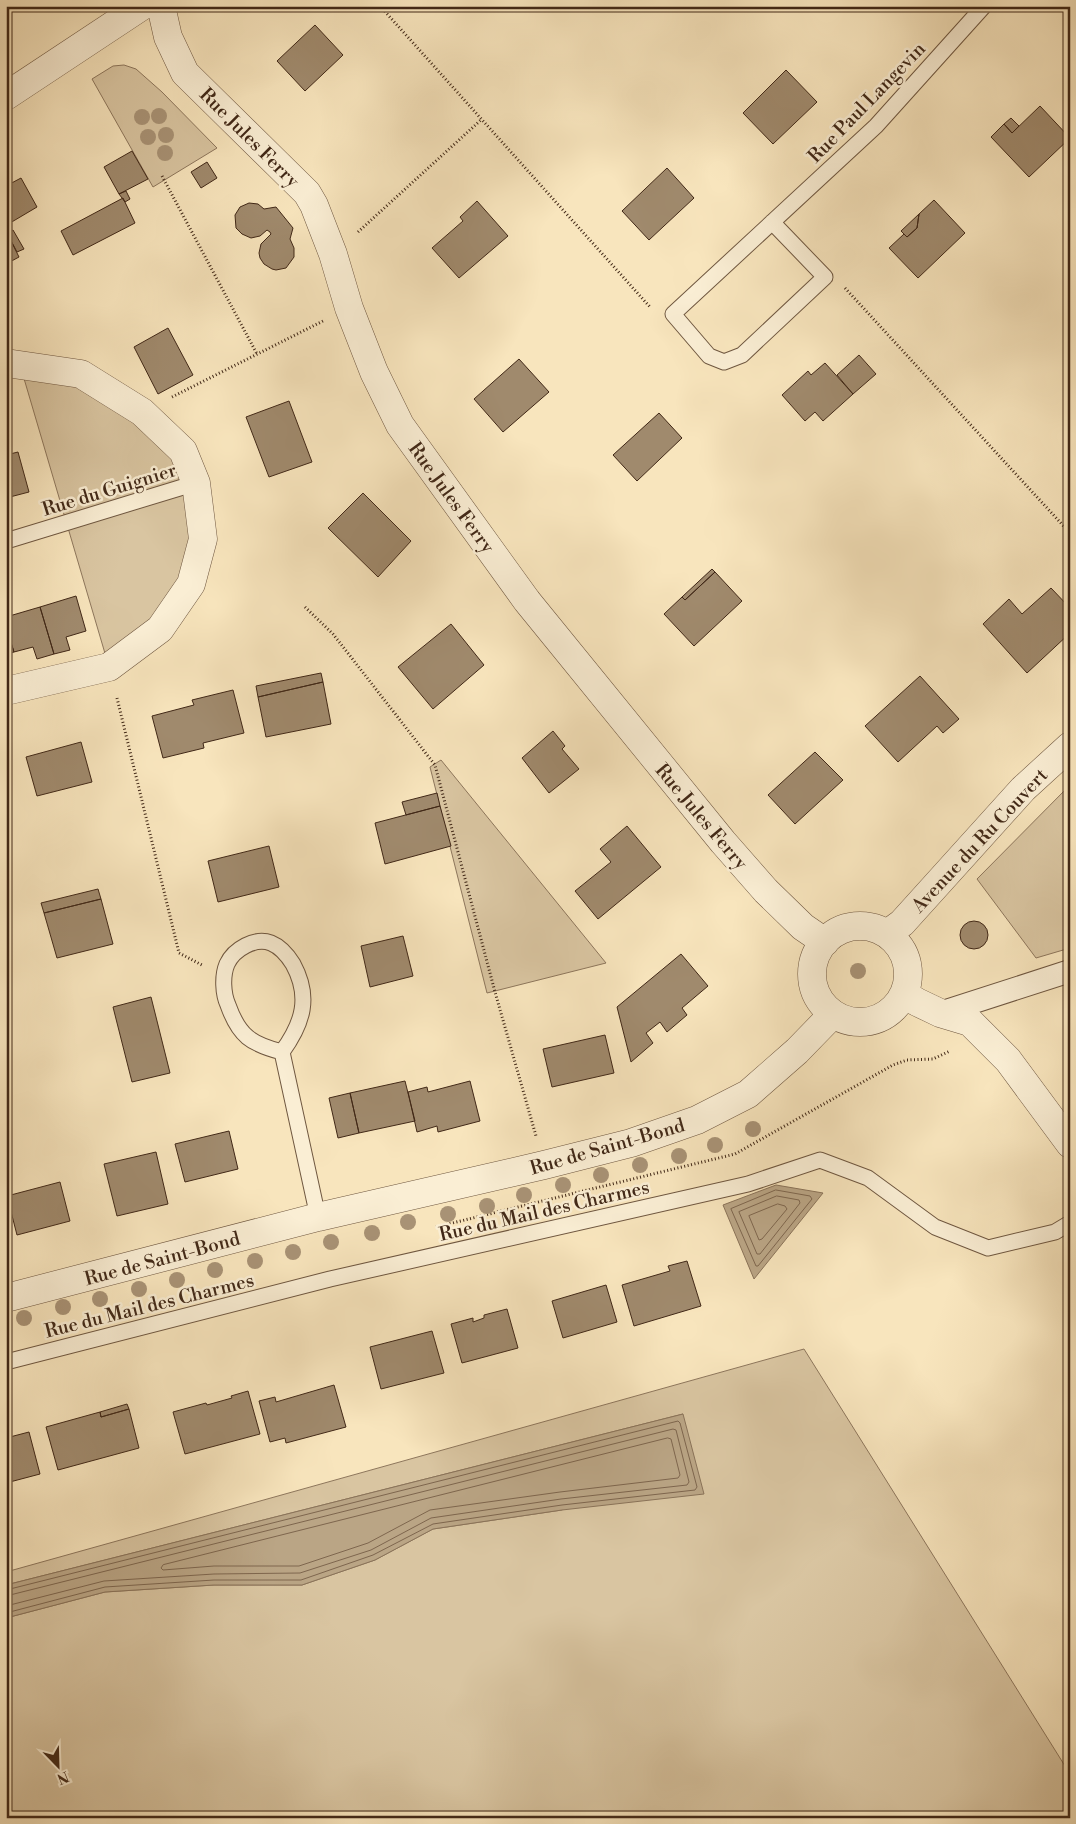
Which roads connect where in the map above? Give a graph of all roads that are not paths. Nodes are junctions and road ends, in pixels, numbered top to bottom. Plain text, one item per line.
1 (142, 6) edge
2 (162, 6) edge
3 (984, 6) edge
4 (6, 96) edge
5 (772, 222) junction
6 (6, 363) edge
7 (196, 483) junction
8 (6, 541) edge
9 (6, 691) edge
10 (1070, 746) edge
11 (887, 934) junction
12 (825, 942) junction
13 (1070, 971) edge
14 (904, 994) junction
15 (940, 1013) junction
16 (833, 1014) junction
17 (282, 1052) junction
18 (1070, 1144) edge
19 (318, 1217) junction
20 (1070, 1223) edge
21 (6, 1298) edge
22 (6, 1362) edge

1 - 4 street
2 - 12 street, Rue Jules Ferry
3 - 5 lane, Rue Paul Langevin
5 - 5 lane, Rue Paul Langevin
6 - 7 street
7 - 8 lane, Rue du Guignier
7 - 9 street
10 - 11 street, Avenue du Ru Couvert
11 - 12 street
11 - 14 street
12 - 16 street
13 - 15 street
14 - 15 street
14 - 16 street
15 - 18 street
16 - 19 street, Rue de Saint-Bond
17 - 17 lane
17 - 19 lane
19 - 21 street, Rue de Saint-Bond
20 - 22 lane, Rue du Mail des Charmes

